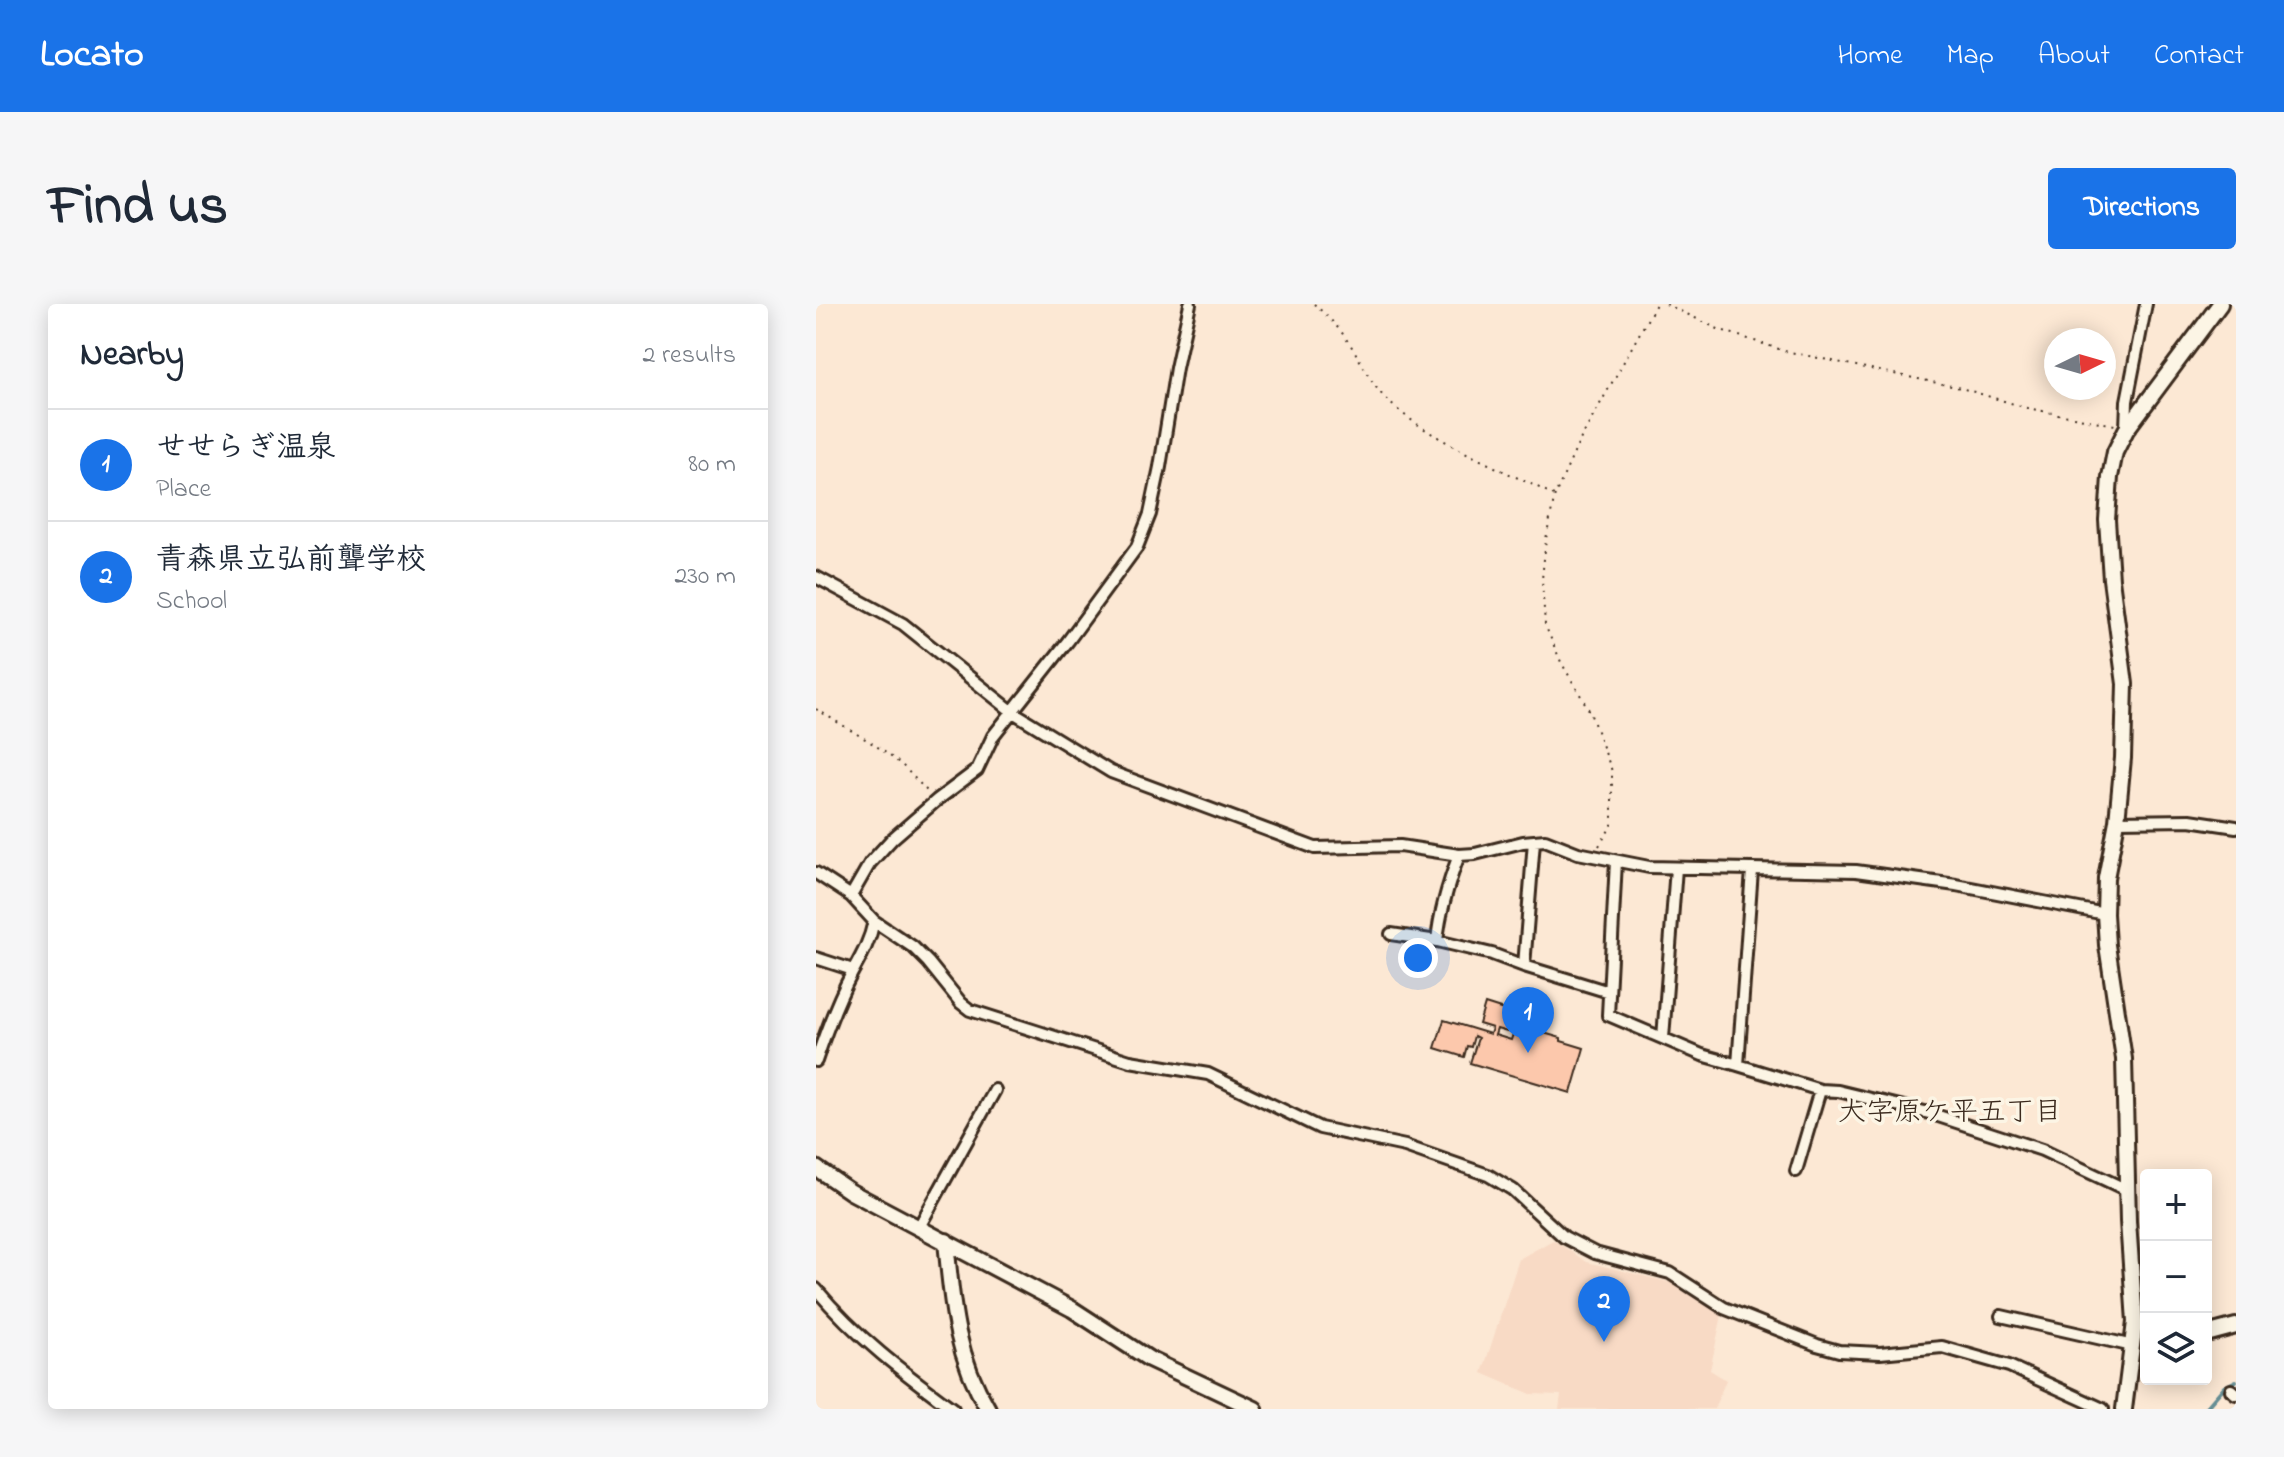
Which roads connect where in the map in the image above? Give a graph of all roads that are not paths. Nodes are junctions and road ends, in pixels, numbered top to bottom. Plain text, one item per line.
1 (1190, 304) edge
2 (2146, 304) edge
3 (2220, 304) edge
4 (2126, 430) junction
5 (816, 577) edge
6 (1013, 712) junction
7 (2117, 821) junction
8 (2236, 827) edge
9 (1534, 841) junction
10 (1459, 855) junction
11 (1616, 861) junction
12 (1676, 868) junction
13 (1752, 870) junction
14 (816, 873) edge
15 (851, 896) junction
16 (2105, 914) junction
17 (874, 921) junction
18 (1391, 934) dead end
19 (1437, 941) junction
20 (816, 958) edge
21 (1524, 966) junction
22 (853, 970) junction
23 (1609, 992) junction
24 (1663, 1038) junction
25 (816, 1061) edge
26 (1738, 1065) junction
27 (995, 1090) dead end
28 (1820, 1090) junction
29 (816, 1168) edge
30 (1796, 1171) dead end
31 (2127, 1190) junction
32 (919, 1227) junction
33 (946, 1241) junction
34 (816, 1289) edge
35 (2001, 1316) dead end
36 (2236, 1326) edge
37 (2212, 1332) edge
38 (2140, 1348) edge
39 (953, 1409) edge
40 (988, 1409) edge
41 (1255, 1409) edge
42 (2103, 1409) edge
43 (2124, 1409) edge

1 - 6 street
2 - 4 street
3 - 4 street
4 - 7 street
5 - 6 street
6 - 10 street
6 - 15 street
7 - 8 street
7 - 16 street
9 - 10 street
9 - 11 street
9 - 21 street
10 - 19 street
11 - 12 street
11 - 23 street
12 - 13 street
12 - 24 street
13 - 16 street
13 - 26 street
14 - 15 street
15 - 17 street
16 - 31 street
17 - 22 street
17 - 42 street
18 - 19 street
19 - 21 street
20 - 22 street
21 - 23 street
22 - 25 street
23 - 24 street
24 - 26 street
26 - 28 street
27 - 32 street
28 - 30 street
28 - 31 street
29 - 32 street
31 - 38 street
32 - 33 street
33 - 40 street
33 - 41 street
34 - 39 street
35 - 38 street
36 - 37 street
38 - 43 street

